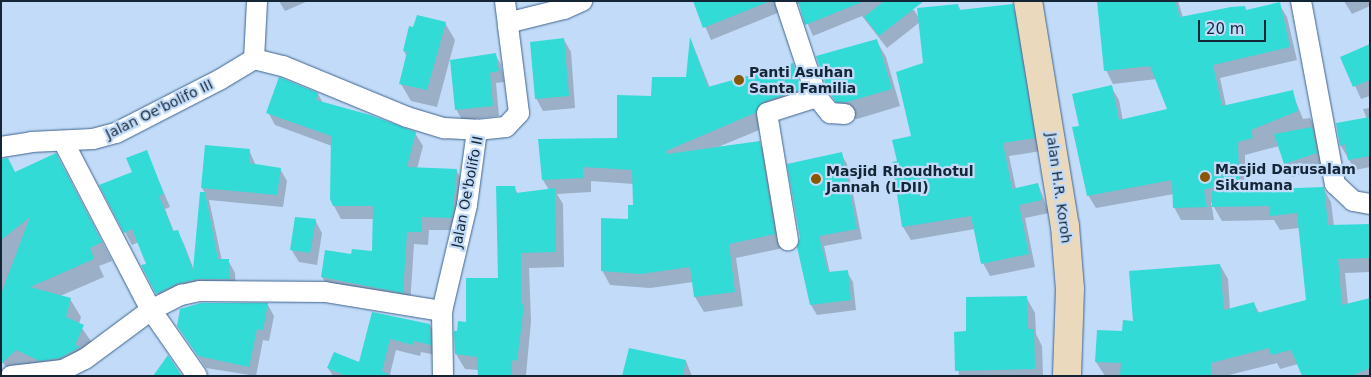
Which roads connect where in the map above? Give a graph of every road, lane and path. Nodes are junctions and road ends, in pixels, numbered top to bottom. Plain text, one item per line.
1 (257, 1) edge
2 (506, 1) edge
3 (582, 1) edge
4 (785, 1) edge
5 (1028, 1) edge
6 (1301, 1) edge
7 (508, 26) junction
8 (254, 59) junction
9 (817, 97) junction
10 (845, 114) dead end
11 (477, 130) junction
12 (63, 141) junction
13 (1, 147) edge
14 (1370, 204) edge
15 (788, 240) dead end
16 (151, 310) junction
17 (442, 311) junction
18 (1, 373) edge
19 (11, 376) edge
20 (198, 376) edge
21 (443, 376) edge
22 (1067, 376) edge

1 - 8 street
2 - 7 street
3 - 7 street
4 - 9 street
5 - 22 main road, Jalan H.R. Koroh
6 - 14 street
7 - 11 street, Jalan Oe'bolifo II
8 - 11 street
8 - 12 street, Jalan Oe'bolifo III
9 - 10 street
9 - 15 street
11 - 17 street, Jalan Oe'bolifo II
12 - 13 street, Jalan Oe'bolifo III
12 - 16 street
16 - 17 street
16 - 19 street
16 - 20 street
17 - 21 street, Jalan Oe'bolifo II
18 - 19 street

